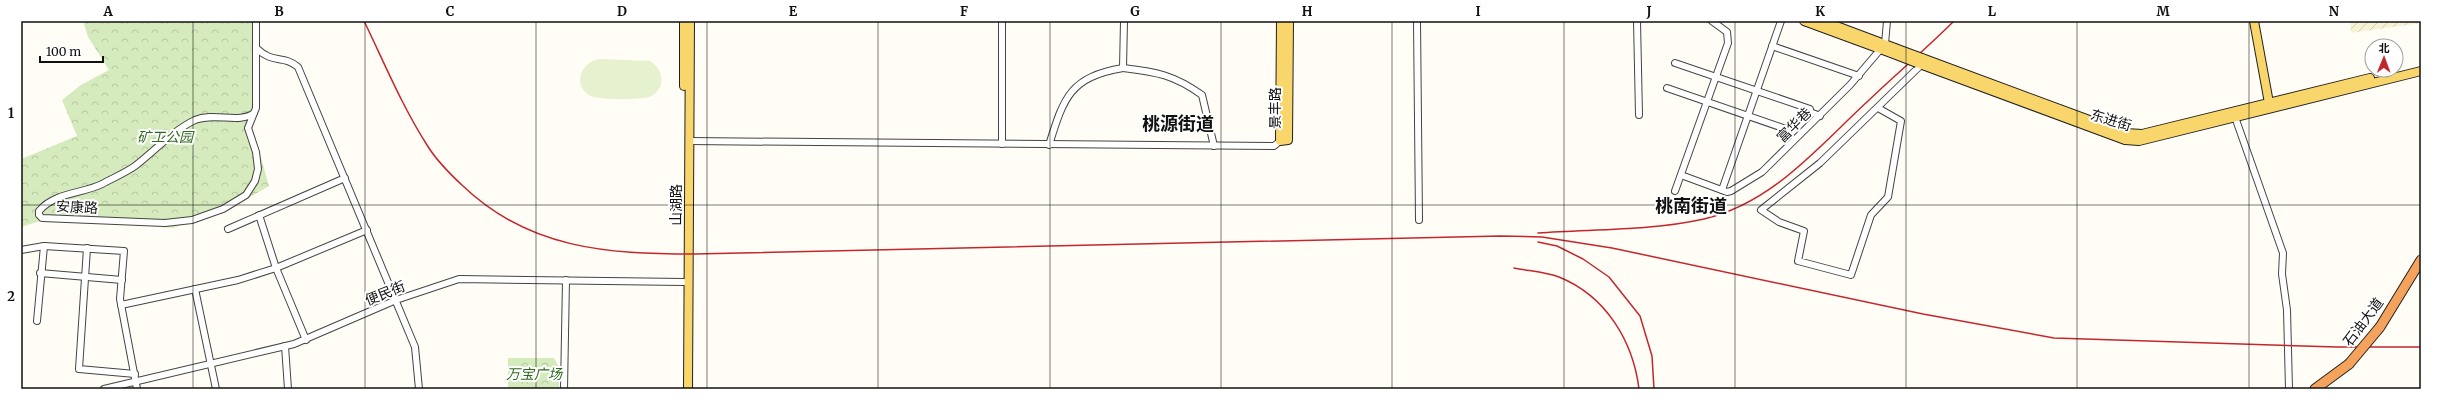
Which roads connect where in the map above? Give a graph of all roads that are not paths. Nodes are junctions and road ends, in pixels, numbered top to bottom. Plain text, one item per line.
1 (256, 21) edge
2 (684, 21) edge
3 (690, 21) edge
4 (1002, 21) edge
5 (1124, 21) edge
6 (1281, 21) edge
7 (1289, 21) edge
8 (1417, 21) edge
9 (1637, 21) edge
10 (1712, 21) edge
11 (1781, 21) edge
12 (1804, 21) edge
13 (1823, 21) edge
14 (1887, 21) edge
15 (2254, 21) edge
16 (1772, 46) junction
17 (1882, 46) junction
18 (256, 48) junction
19 (1920, 62) junction
20 (1675, 63) dead end
21 (2421, 66) edge
22 (1123, 68) junction
23 (2421, 71) edge
24 (1859, 76) junction
25 (1716, 77) junction
26 (1667, 88) dead end
27 (1757, 91) junction
28 (1707, 102) junction
29 (2269, 103) junction
30 (1878, 108) junction
31 (254, 113) junction
32 (1639, 115) dead end
33 (1749, 116) junction
34 (1820, 116) junction
35 (2235, 117) junction
36 (244, 118) junction
37 (248, 128) junction
38 (1786, 129) dead end
39 (689, 141) junction
40 (1280, 141) junction
41 (1002, 144) junction
42 (1049, 145) junction
43 (1214, 146) junction
44 (1681, 176) junction
45 (345, 178) junction
46 (1722, 190) junction
47 (1675, 191) dead end
48 (259, 215) junction
49 (1419, 220) dead end
50 (228, 229) dead end
51 (367, 230) junction
52 (44, 246) junction
53 (87, 248) junction
54 (21, 250) edge
55 (2421, 260) edge
56 (276, 268) junction
57 (40, 273) junction
58 (84, 277) junction
59 (122, 280) junction
60 (566, 280) junction
61 (684, 282) junction
62 (195, 289) junction
63 (396, 300) junction
64 (121, 305) junction
65 (37, 321) dead end
66 (306, 340) junction
67 (285, 346) junction
68 (211, 364) junction
69 (135, 374) junction
70 (135, 382) junction
71 (104, 389) edge
72 (137, 389) edge
73 (216, 389) edge
74 (288, 389) edge
75 (419, 389) edge
76 (564, 389) edge
77 (683, 389) edge
78 (688, 389) edge
79 (2289, 389) edge
80 (2315, 389) edge

1 - 18 street
2 - 61 main road, 山湖路
3 - 39 main road, 山湖路
4 - 41 street
5 - 22 street
6 - 40 main road, 景丰路
7 - 40 main road, 景丰路
8 - 49 street
9 - 32 street
10 - 25 street
11 - 16 street
12 - 17 main road, 东进街
13 - 17 main road, 东进街
14 - 17 street
15 - 29 main road
16 - 24 street
16 - 27 street
17 - 19 main road, 东进街, bridge
17 - 24 street, 富华巷
18 - 31 street
18 - 45 street
19 - 29 main road, 东进街
19 - 30 street
19 - 35 main road, 东进街
20 - 25 street
21 - 29 main road, 东进街
22 - 42 street
22 - 43 street
23 - 35 main road, 东进街
24 - 34 street, 富华巷
25 - 27 street
25 - 28 street
26 - 28 street
27 - 33 street
27 - 34 street
28 - 33 street
28 - 44 street
30 - 30 street
31 - 36 street, 安康路
31 - 37 street
33 - 38 street
33 - 46 street
34 - 46 street, 富华巷
35 - 79 street
36 - 37 street
36 - 37 street, 安康路
39 - 41 street
39 - 78 main road, 山湖路
40 - 43 street
41 - 42 street
42 - 43 street
44 - 46 street
44 - 47 street
45 - 48 street
45 - 51 street
48 - 50 street
48 - 56 street
51 - 56 street
51 - 63 street
52 - 53 street
52 - 54 street
52 - 57 street
53 - 58 street
53 - 59 street
55 - 80 highway, 石油大道, bridge
56 - 62 street
56 - 66 street
57 - 58 street
57 - 65 street
58 - 59 street
58 - 69 street
59 - 64 street
60 - 61 street, 便民街
60 - 63 street, 便民街
60 - 76 street
61 - 77 main road, 山湖路
62 - 64 street
62 - 68 street
63 - 66 street, 便民街
63 - 75 street
64 - 69 street
66 - 67 street, 便民街
67 - 68 street, 便民街
67 - 74 street
68 - 70 street, 便民街
68 - 73 street
69 - 70 street
70 - 71 street, 便民街
70 - 72 street

